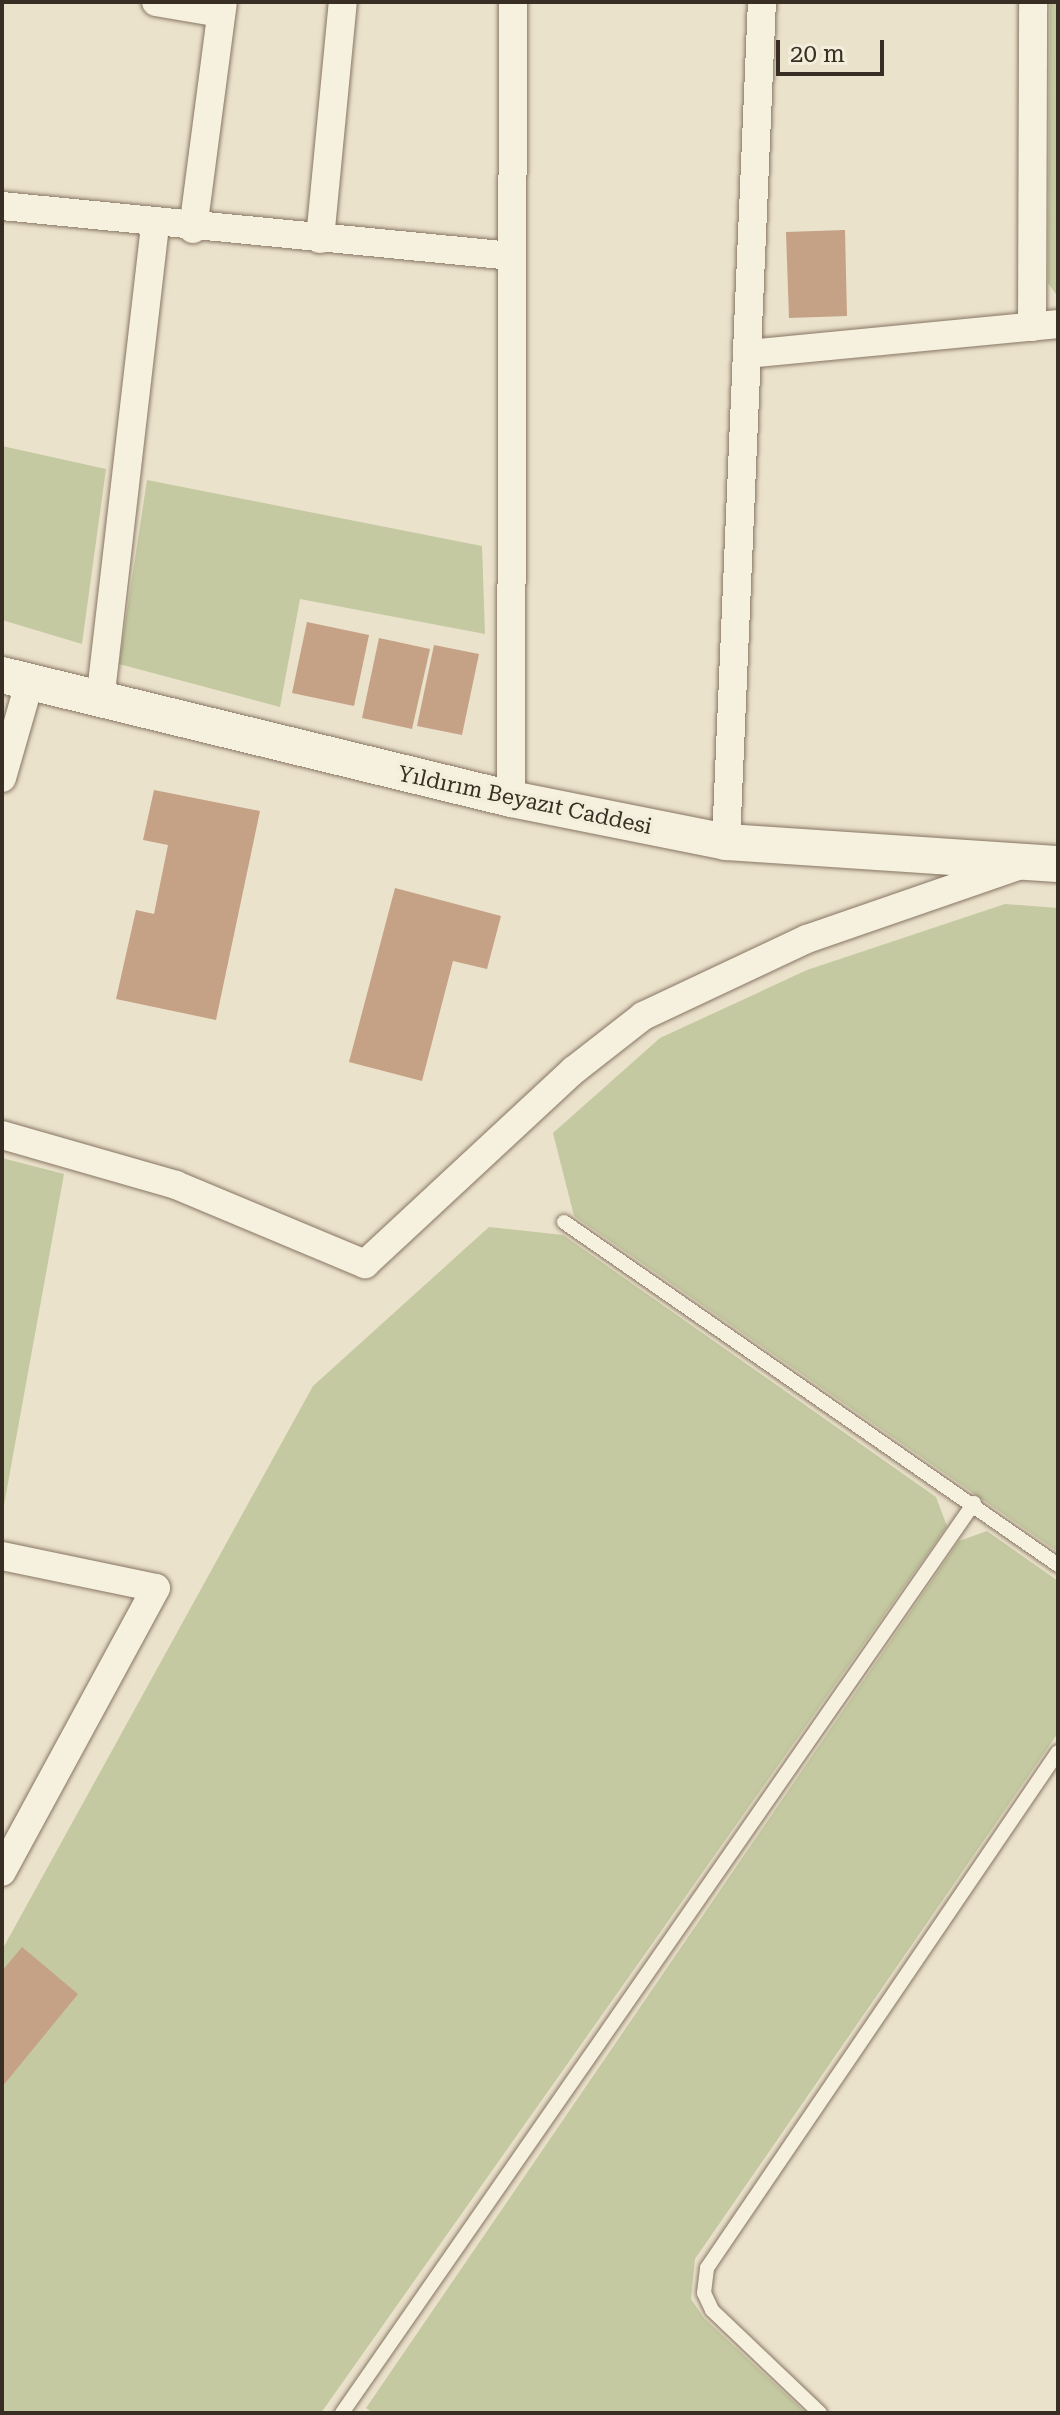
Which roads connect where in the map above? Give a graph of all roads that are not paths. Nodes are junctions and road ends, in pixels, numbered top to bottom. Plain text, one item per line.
1 (156, 2) edge
2 (343, 2) edge
3 (513, 2) edge
4 (762, 2) edge
5 (1033, 2) edge
6 (222, 8) edge
7 (2, 206) edge
8 (155, 227) junction
9 (193, 229) junction
10 (320, 239) junction
11 (512, 256) junction
12 (1045, 325) edge
13 (747, 354) junction
14 (15, 679) edge
15 (100, 701) junction
16 (2, 778) edge
17 (511, 799) junction
18 (726, 842) junction
19 (1046, 862) edge
20 (2, 1135) edge
21 (564, 1222) dead end
22 (974, 1503) junction
23 (2, 1556) edge
24 (1058, 1565) edge
25 (1058, 1752) edge
26 (2, 1872) edge
27 (345, 2412) edge
28 (820, 2413) edge

1 - 6 street
2 - 10 street
3 - 11 street
4 - 13 street
5 - 12 street
6 - 9 street
7 - 8 street
8 - 9 street
8 - 15 street
9 - 10 street
10 - 11 street
11 - 17 street
12 - 13 street
13 - 18 street
14 - 15 street, Yıldırım Beyazıt Caddesi
14 - 16 street
15 - 17 street, Yıldırım Beyazıt Caddesi
17 - 18 street, Yıldırım Beyazıt Caddesi
18 - 19 street, Yıldırım Beyazıt Caddesi
19 - 20 street
21 - 22 lane
22 - 24 lane
22 - 27 lane
23 - 26 street
25 - 28 lane

